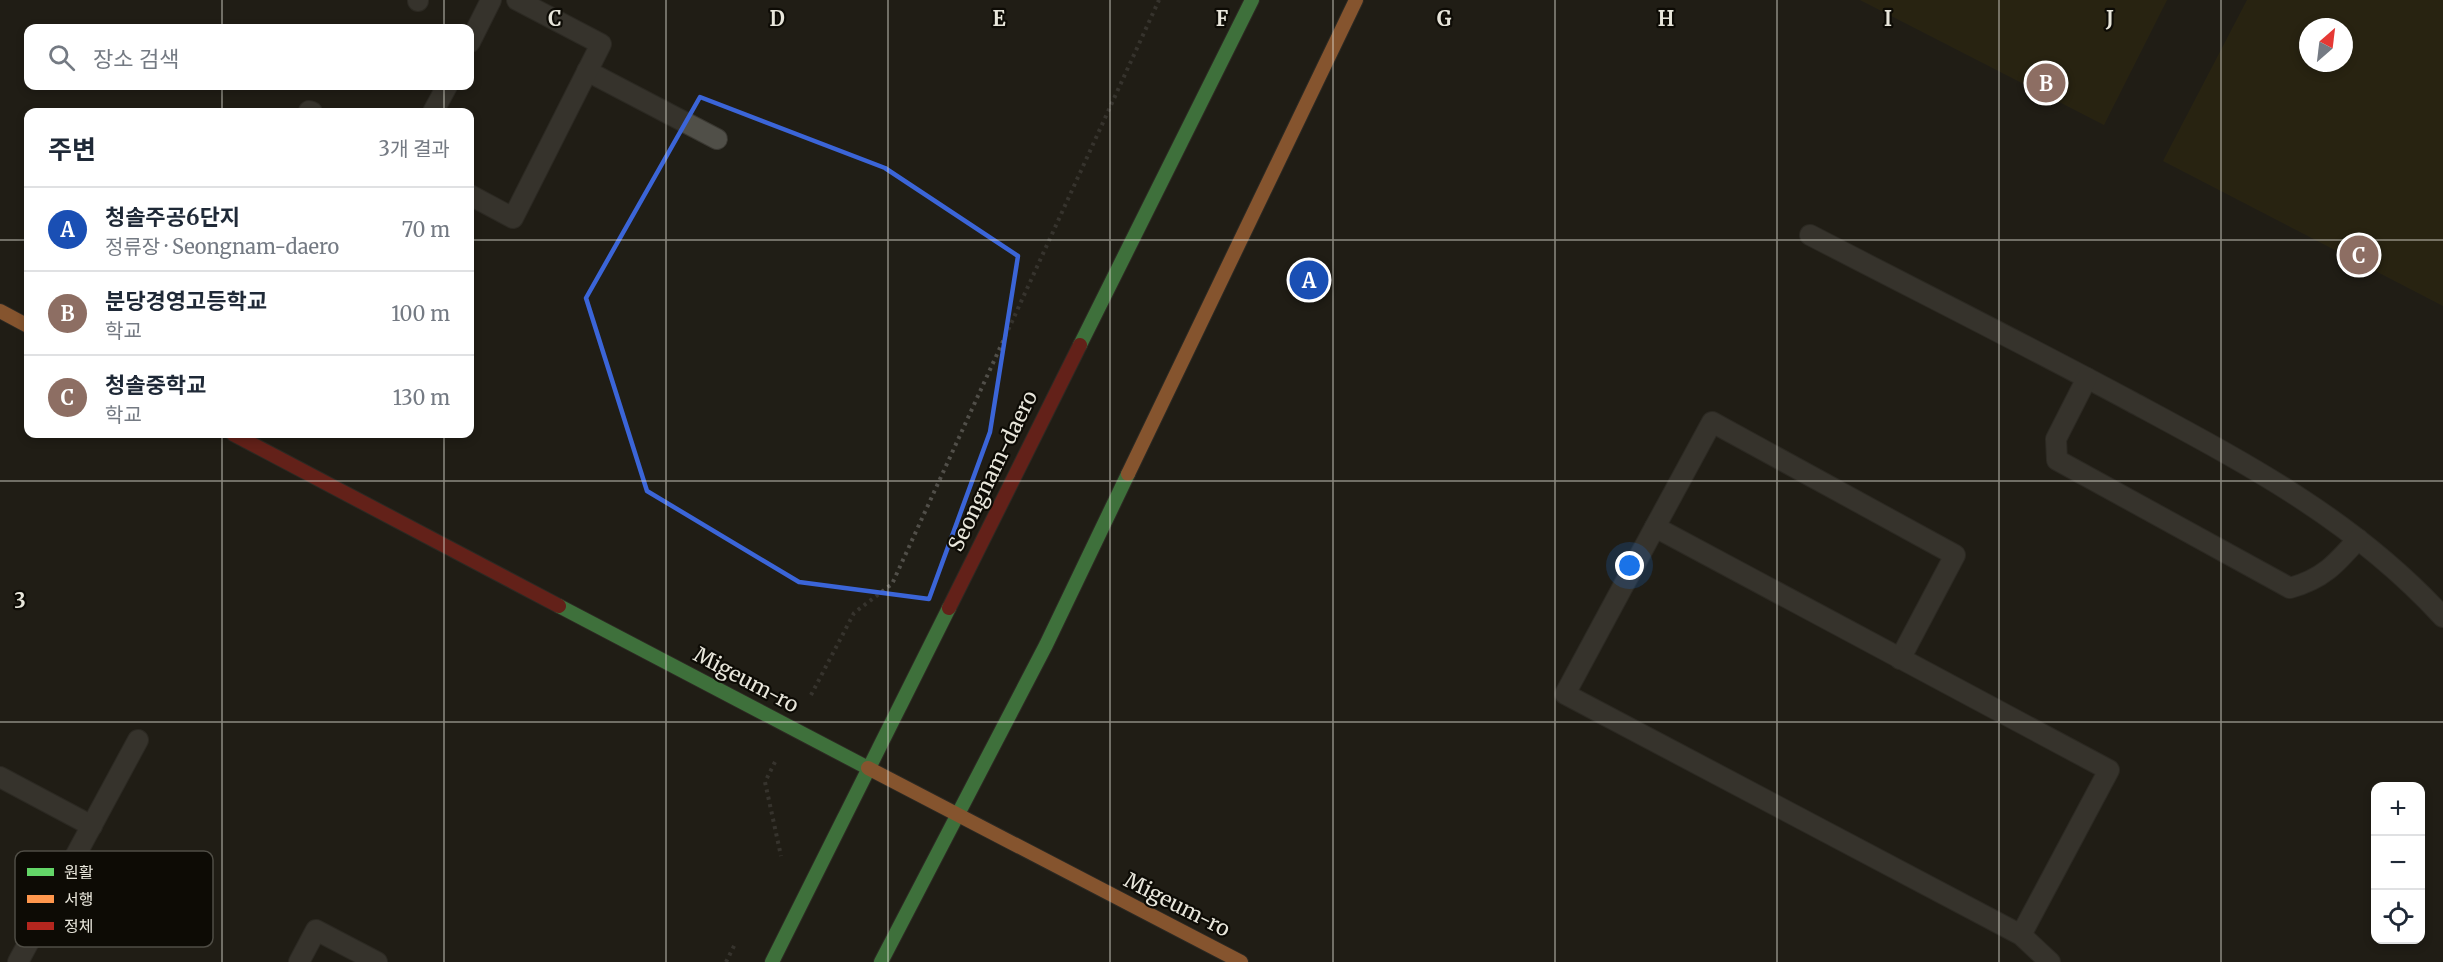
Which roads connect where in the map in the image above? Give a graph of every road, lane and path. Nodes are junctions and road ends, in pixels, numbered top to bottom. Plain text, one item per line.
1 (491, 0) edge
2 (517, 0) edge
3 (1159, 0) edge
4 (1252, 0) edge
5 (1356, 0) edge
6 (474, 34) edge
7 (587, 71) junction
8 (445, 90) edge
9 (435, 108) edge
10 (717, 139) dead end
11 (474, 197) edge
12 (1810, 235) dead end
13 (0, 311) edge
14 (24, 324) edge
15 (2086, 378) junction
16 (241, 438) edge
17 (1655, 527) junction
18 (2358, 539) junction
19 (2443, 617) edge
20 (1900, 659) junction
21 (793, 728) junction
22 (138, 740) dead end
23 (868, 768) junction
24 (0, 777) edge
25 (956, 816) junction
26 (92, 826) junction
27 (78, 851) edge
28 (776, 865) dead end
29 (741, 933) dead end
30 (2021, 935) junction
31 (26, 947) edge
32 (18, 962) edge
33 (299, 962) edge
34 (377, 962) edge
35 (726, 962) edge
36 (772, 962) edge
37 (881, 962) edge
38 (1241, 962) edge
39 (2050, 962) edge

1 - 6 lane
2 - 7 lane
3 - 21 path
4 - 23 main road, Seongnam-daero
5 - 25 main road
7 - 10 lane
7 - 11 lane
8 - 9 lane
12 - 15 lane
13 - 14 main road
15 - 18 lane
15 - 18 lane
16 - 21 main road, Migeum-ro
17 - 20 lane
17 - 20 lane
17 - 30 lane
18 - 19 lane
20 - 30 lane
21 - 23 main road, Migeum-ro
21 - 28 path
22 - 26 lane
23 - 25 main road, Migeum-ro
23 - 36 main road, Seongnam-daero
24 - 26 lane
25 - 37 main road
25 - 38 main road, Migeum-ro
26 - 27 lane
29 - 35 path
30 - 39 lane
31 - 32 lane
33 - 34 lane

